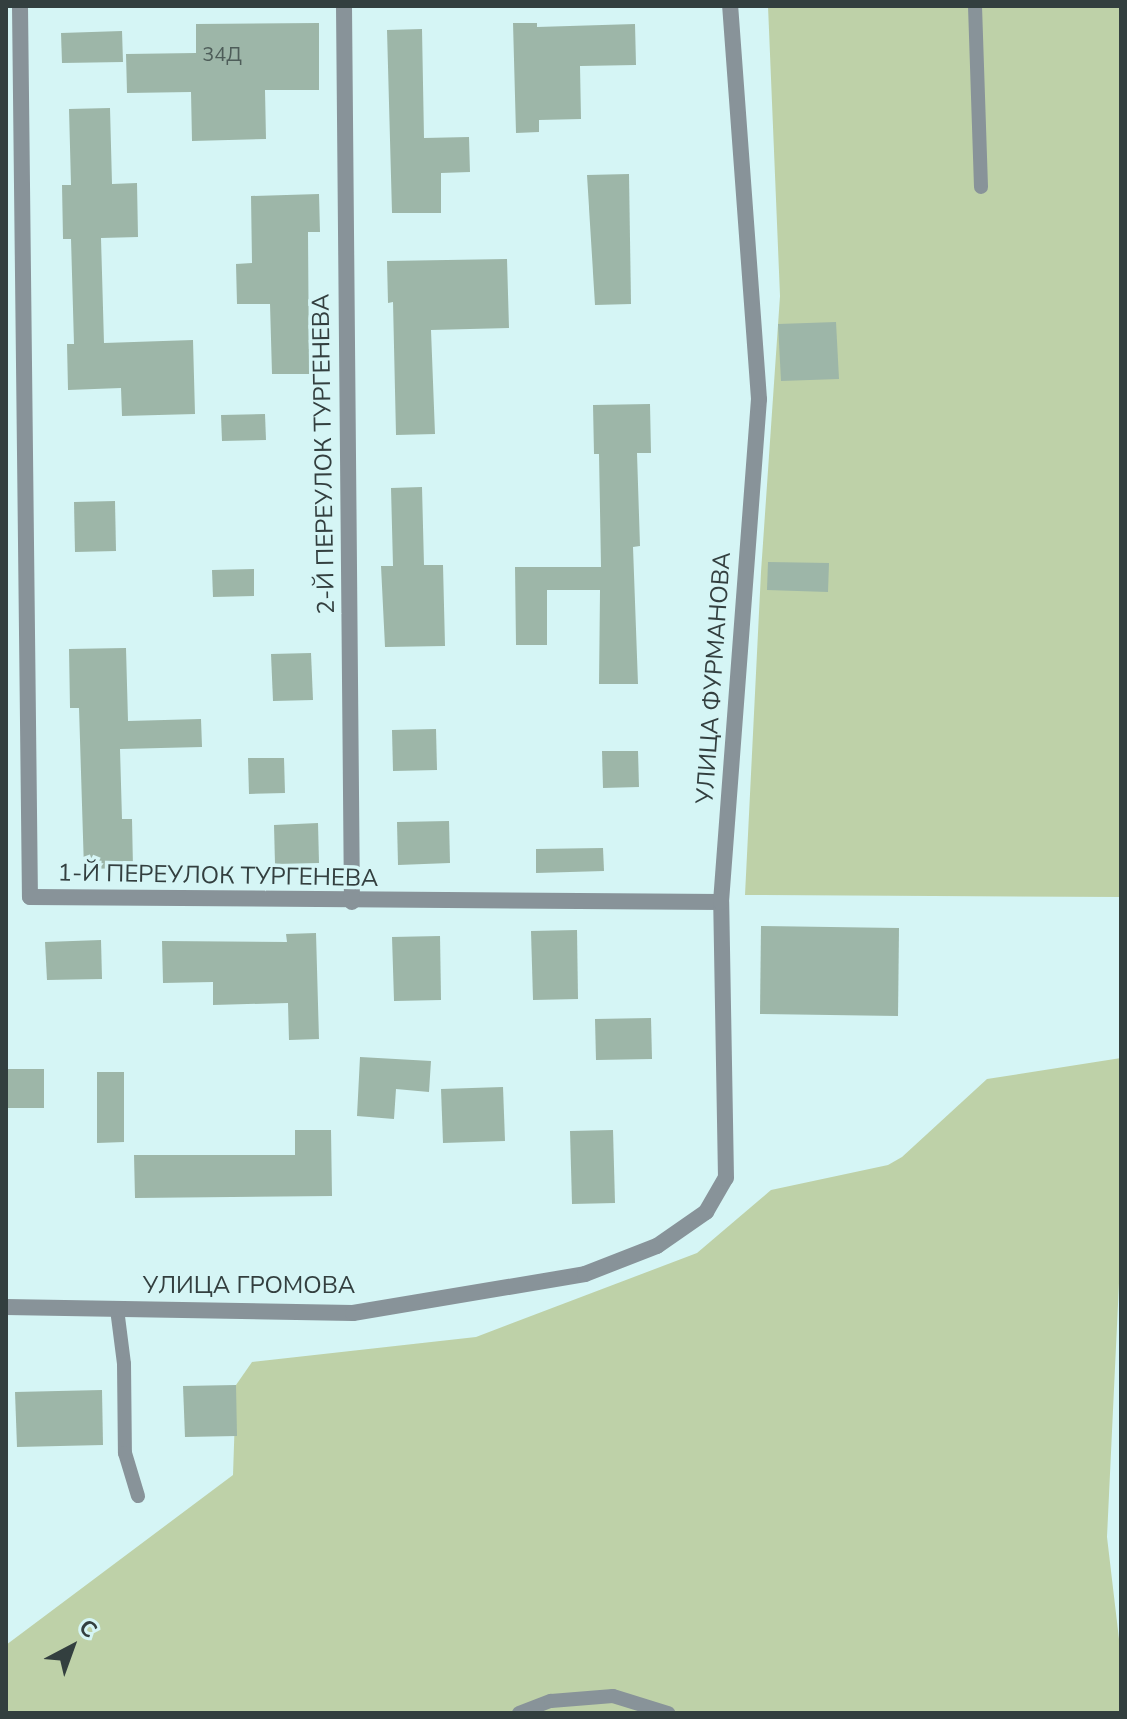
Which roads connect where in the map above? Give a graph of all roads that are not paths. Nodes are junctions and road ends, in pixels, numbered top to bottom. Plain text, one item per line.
1 (20, 6) edge
2 (344, 6) edge
3 (730, 6) edge
4 (975, 6) edge
5 (981, 187) dead end
6 (352, 902) junction
7 (721, 902) junction
8 (585, 1274) joint
9 (6, 1307) edge
10 (117, 1309) junction
11 (138, 1496) dead end
12 (519, 1713) edge
13 (668, 1713) edge

1 - 6 street, 1-Й ПЕРЕУЛОК ТУРГЕНЕВА
2 - 6 street, 2-Й ПЕРЕУЛОК ТУРГЕНЕВА
3 - 7 street, УЛИЦА ФУРМАНОВА
4 - 5 lane
6 - 7 street, 1-Й ПЕРЕУЛОК ТУРГЕНЕВА
7 - 8 street, УЛИЦА ФУРМАНОВА
8 - 10 street, УЛИЦА ГРОМОВА
9 - 10 street, УЛИЦА ГРОМОВА
10 - 11 lane
12 - 13 lane

